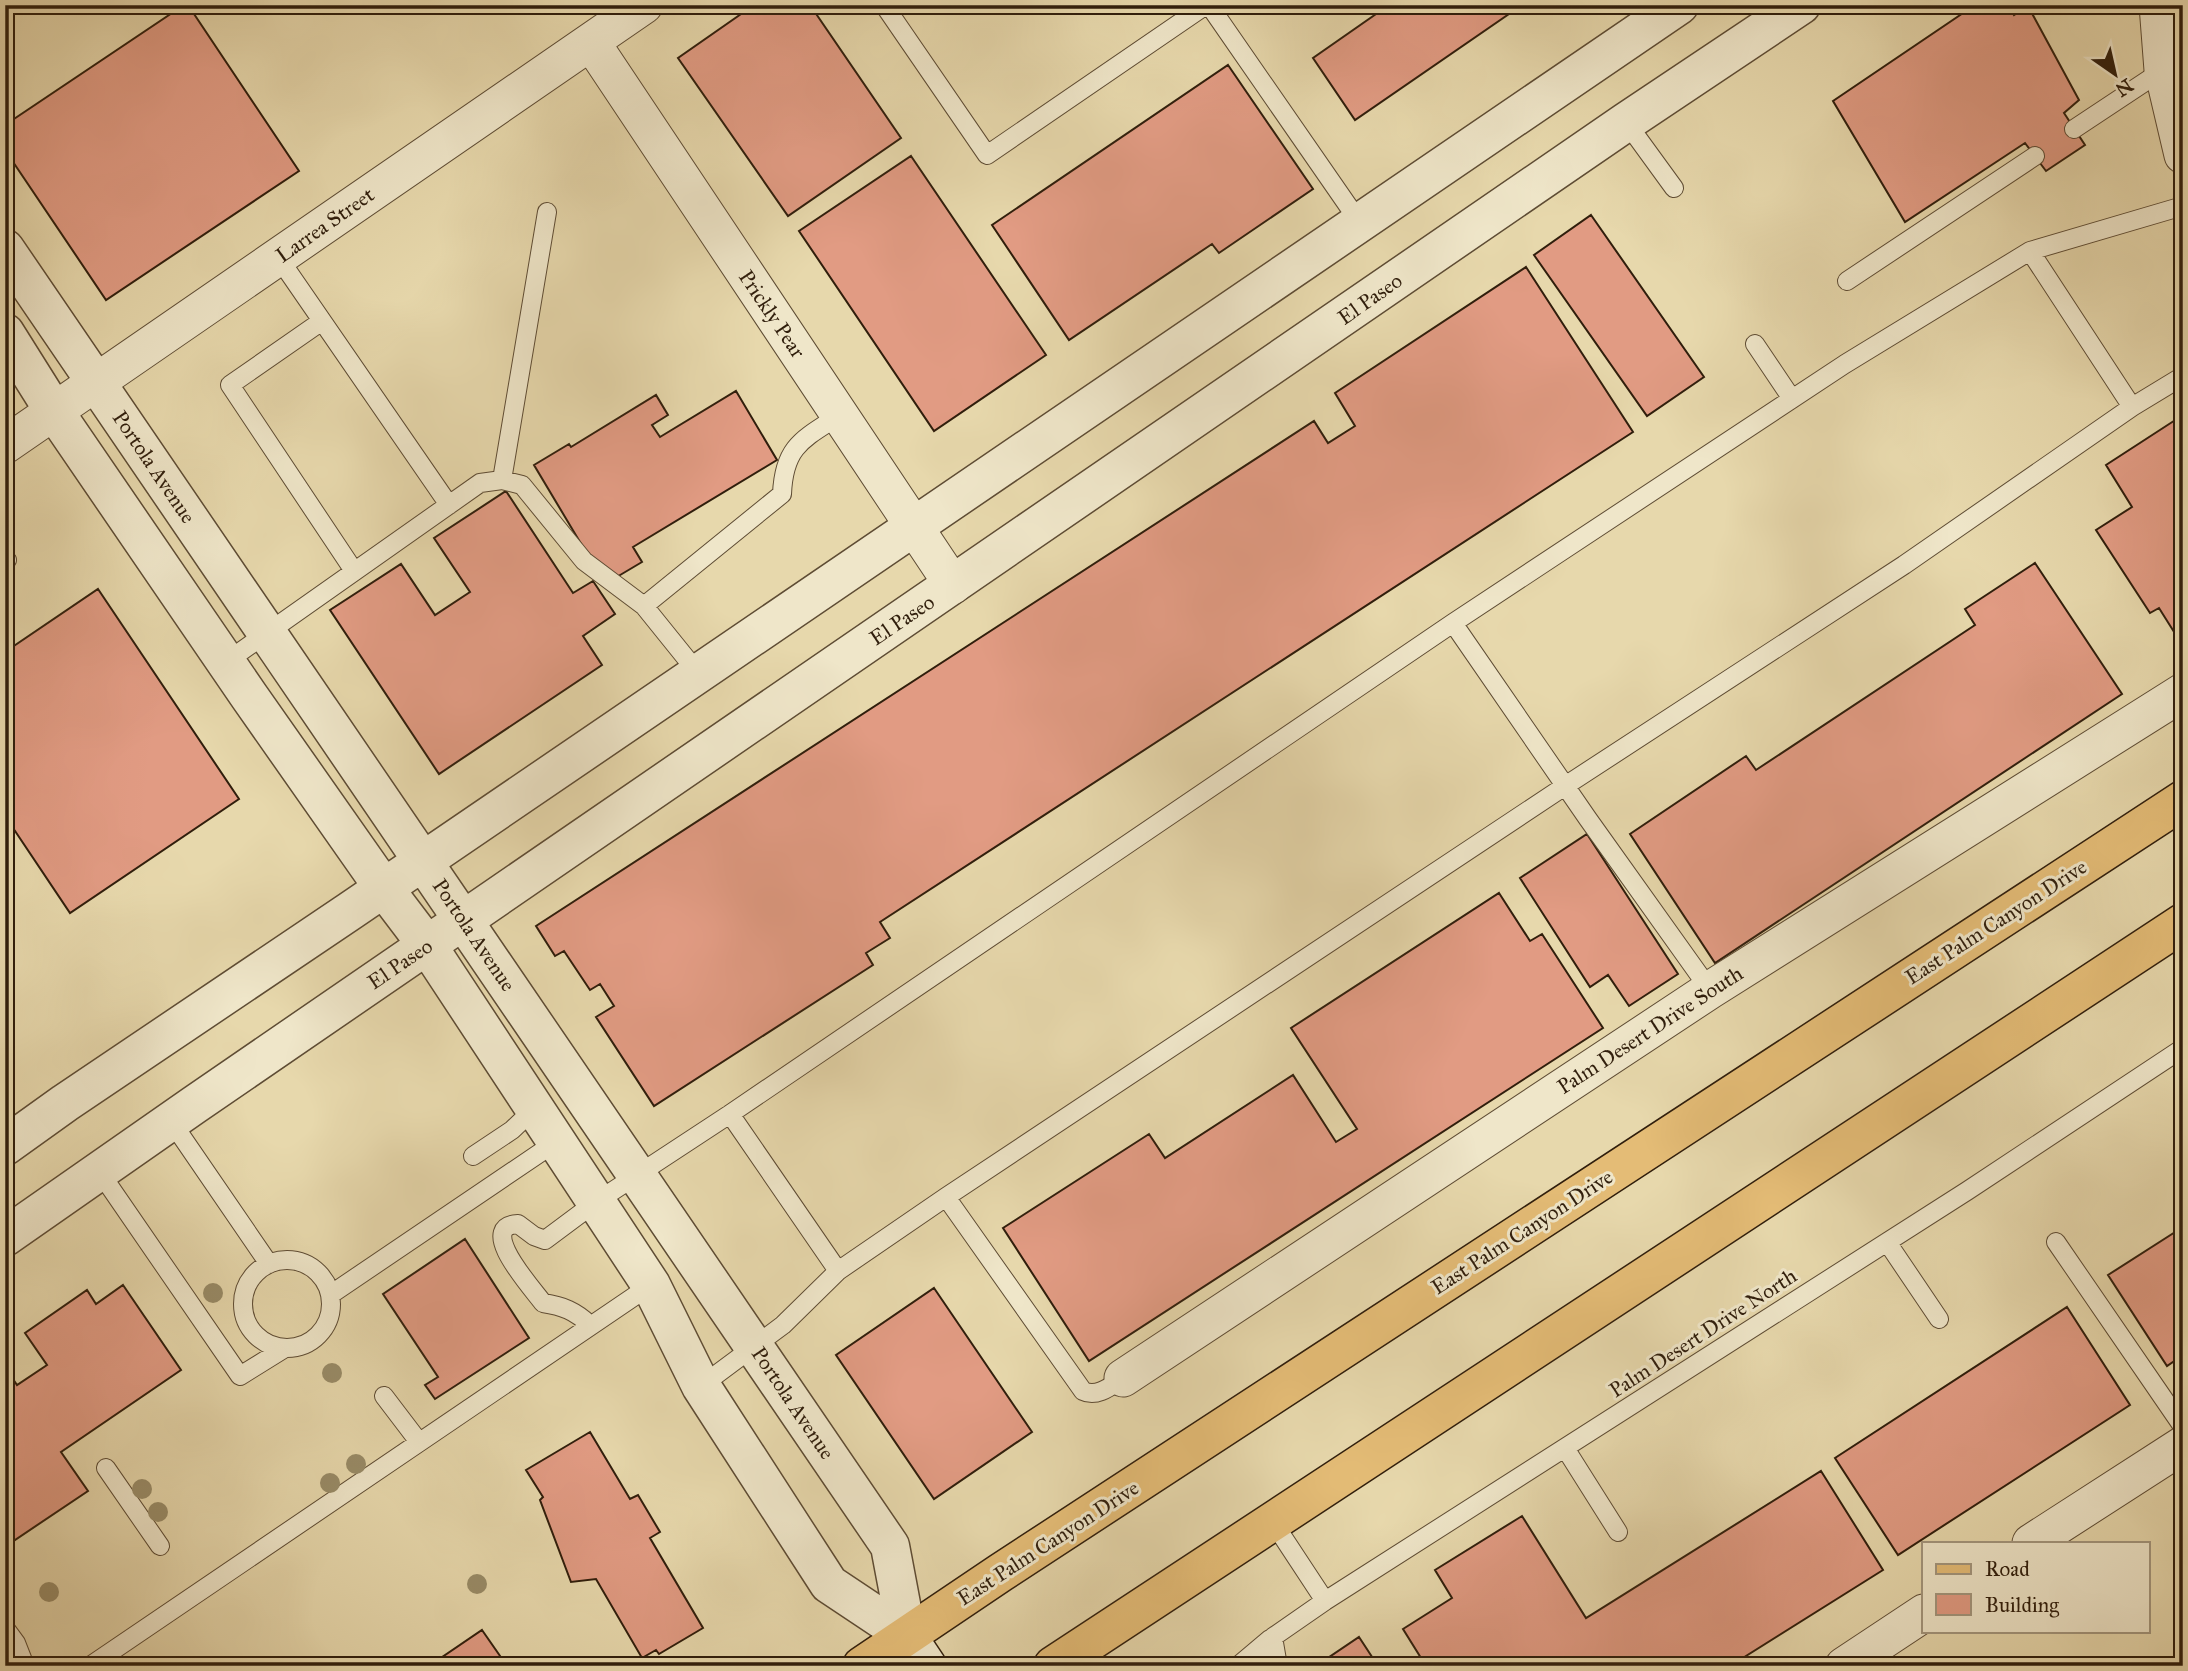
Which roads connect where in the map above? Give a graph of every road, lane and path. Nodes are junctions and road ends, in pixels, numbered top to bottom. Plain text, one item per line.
1 (644, 5) edge
2 (884, 5) edge
3 (1207, 5) edge
4 (1679, 5) edge
5 (1801, 5) edge
6 (2158, 5) edge
7 (591, 42) junction
8 (2163, 70) junction
9 (1626, 122) junction
10 (2074, 129) dead end
11 (2183, 155) edge
12 (2035, 156) dead end
13 (1674, 188) dead end
14 (2183, 206) edge
15 (547, 212) dead end
16 (1360, 223) junction
17 (5, 248) edge
18 (2030, 251) junction
19 (278, 257) junction
20 (1847, 281) dead end
21 (322, 321) junction
22 (5, 333) edge
23 (1755, 344) dead end
24 (2183, 376) edge
25 (97, 383) junction
26 (1792, 399) junction
27 (2132, 407) junction
28 (54, 411) junction
29 (839, 415) junction
30 (5, 445) edge
31 (502, 480) junction
32 (449, 505) junction
33 (914, 526) junction
34 (355, 571) junction
35 (953, 585) junction
36 (644, 606) junction
37 (1453, 623) junction
38 (267, 633) junction
39 (232, 670) junction
40 (698, 673) junction
41 (2183, 692) edge
42 (1565, 786) junction
43 (2183, 800) edge
44 (402, 881) junction
45 (2183, 923) edge
46 (448, 926) junction
47 (1710, 990) junction
48 (2183, 1048) edge
49 (534, 1109) junction
50 (730, 1114) junction
51 (171, 1121) junction
52 (556, 1142) junction
53 (5, 1146) edge
54 (473, 1156) dead end
55 (633, 1167) junction
56 (99, 1171) junction
57 (946, 1197) junction
58 (596, 1202) junction
59 (5, 1237) edge
60 (1887, 1242) junction
61 (2056, 1242) dead end
62 (269, 1264) junction
63 (838, 1271) junction
64 (651, 1285) junction
65 (330, 1295) junction
66 (1939, 1319) dead end
67 (590, 1325) junction
68 (755, 1346) junction
69 (285, 1348) junction
70 (1123, 1378) joint
71 (701, 1386) junction
72 (384, 1396) dead end
73 (2183, 1427) edge
74 (419, 1442) junction
75 (2183, 1445) edge
76 (1565, 1448) junction
77 (106, 1468) dead end
78 (1273, 1522) junction
79 (1618, 1532) dead end
80 (2033, 1542) edge
81 (160, 1546) dead end
82 (1325, 1601) junction
83 (1922, 1615) edge
84 (5, 1628) edge
85 (1273, 1637) junction
86 (917, 1651) edge
87 (26, 1666) edge
88 (90, 1666) edge
89 (862, 1666) edge
90 (1053, 1666) edge
91 (1238, 1666) edge
92 (1261, 1666) edge
93 (1278, 1666) edge
94 (1844, 1666) edge

1 - 7 street, Larrea Street
2 - 3 lane
3 - 16 lane
4 - 16 street
5 - 9 street, El Paseo
6 - 8 street
7 - 19 street, Larrea Street
7 - 29 street, Prickly Pear
8 - 10 lane
8 - 11 street
9 - 13 lane
9 - 35 street, El Paseo
12 - 20 lane
14 - 18 lane
15 - 31 lane
16 - 33 street
17 - 25 street, Portola Avenue
18 - 26 lane
18 - 27 lane
19 - 21 lane
19 - 25 street, Larrea Street
21 - 32 lane
21 - 34 lane
22 - 28 street, Portola Avenue
23 - 26 lane
24 - 27 lane
25 - 28 street, Larrea Street
25 - 38 street, Portola Avenue
26 - 37 lane
27 - 42 lane
28 - 30 street, Larrea Street
28 - 39 street, Portola Avenue
29 - 33 street, Prickly Pear
29 - 36 lane
31 - 32 lane
31 - 36 lane
32 - 34 lane
33 - 35 street, Prickly Pear
33 - 40 street
34 - 38 lane
35 - 46 street, El Paseo
36 - 40 lane
37 - 42 lane
37 - 50 lane
38 - 39 lane
38 - 44 street, Portola Avenue
39 - 44 street, Portola Avenue
40 - 44 street
41 - 47 street, Palm Desert Drive South
42 - 47 lane
42 - 57 lane
43 - 86 main road, East Palm Canyon Drive
44 - 46 street, Portola Avenue
44 - 46 street, Portola Avenue
44 - 53 street
45 - 78 main road
46 - 49 street, Portola Avenue
46 - 51 street, El Paseo
46 - 55 street, Portola Avenue
47 - 70 street, Palm Desert Drive South
48 - 60 lane, Palm Desert Drive North
49 - 52 street, Portola Avenue
49 - 54 lane
50 - 55 lane
50 - 63 lane
51 - 56 street, El Paseo
51 - 62 lane
52 - 55 street
52 - 58 street, Portola Avenue
52 - 65 lane
55 - 58 lane
55 - 68 street, Portola Avenue
56 - 59 street, El Paseo
56 - 69 lane
57 - 63 lane
57 - 70 lane
58 - 64 street, Portola Avenue
58 - 67 lane
60 - 66 lane
60 - 76 lane, Palm Desert Drive North
61 - 73 lane
62 - 65 lane
62 - 69 lane
63 - 68 lane
64 - 67 lane
64 - 71 street, Portola Avenue
65 - 69 lane
67 - 74 lane
68 - 71 lane
68 - 86 street, Portola Avenue
71 - 86 street, Portola Avenue
72 - 74 lane
74 - 88 lane
75 - 80 street
76 - 79 lane
76 - 82 lane, Palm Desert Drive North
77 - 81 lane
78 - 82 lane
78 - 90 main road
82 - 85 lane, Palm Desert Drive North
83 - 94 street
84 - 87 lane
85 - 91 lane, Palm Desert Drive North
85 - 92 lane
85 - 93 lane
86 - 89 main road, East Palm Canyon Drive

